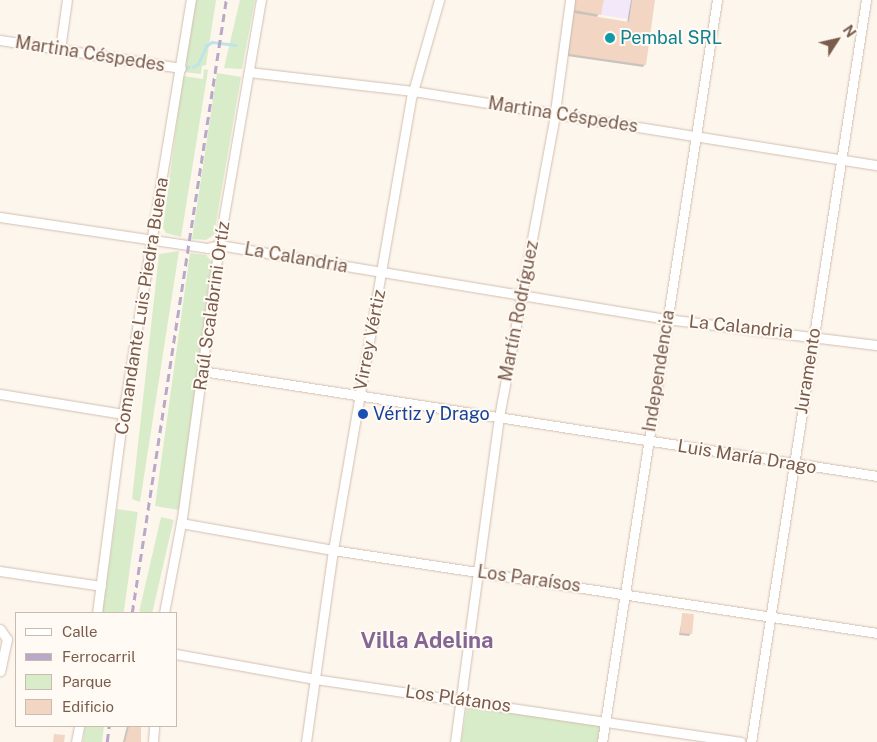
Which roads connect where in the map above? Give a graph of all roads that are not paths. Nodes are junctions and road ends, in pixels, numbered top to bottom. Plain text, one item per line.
1 (67, 0) edge
2 (191, 0) edge
3 (261, 0) edge
4 (439, 0) edge
5 (570, 0) edge
6 (717, 0) edge
7 (866, 0) edge
8 (0, 40) edge
9 (60, 50) junction
10 (181, 68) junction
11 (249, 72) junction
12 (413, 91) junction
13 (554, 114) junction
14 (696, 137) junction
15 (841, 160) junction
16 (877, 165) edge
17 (0, 217) edge
18 (153, 240) junction
19 (219, 245) junction
20 (382, 272) junction
21 (522, 295) junction
22 (667, 319) junction
23 (814, 336) junction
24 (877, 346) edge
25 (202, 371) junction
26 (0, 394) edge
27 (359, 395) junction
28 (123, 414) junction
29 (499, 417) junction
30 (648, 441) junction
31 (794, 464) junction
32 (877, 476) edge
33 (181, 523) junction
34 (333, 550) junction
35 (0, 571) edge
36 (477, 572) junction
37 (100, 586) junction
38 (625, 593) junction
39 (97, 612) edge
40 (164, 612) edge
41 (770, 617) junction
42 (0, 629) edge
43 (877, 633) edge
44 (178, 654) edge
45 (0, 672) edge
46 (314, 679) junction
47 (462, 700) junction
48 (606, 720) junction
49 (79, 727) edge
50 (154, 727) edge
51 (76, 742) edge
52 (153, 742) edge
53 (306, 742) edge
54 (455, 742) edge
55 (602, 742) edge
56 (740, 742) edge
57 (751, 742) edge

1 - 9 street
2 - 10 street, Comandante Luis Piedra Buena
3 - 11 street, Raúl Scalabrini Ortíz
4 - 12 street, Virrey Vértiz
5 - 13 street, Martín Rodríguez
6 - 14 street, Independencia
7 - 15 street, Juramento
8 - 9 street, Martina Céspedes
9 - 10 street, Martina Céspedes
10 - 18 street, Comandante Luis Piedra Buena
11 - 12 street, Martina Céspedes
11 - 19 street, Raúl Scalabrini Ortíz
12 - 13 street, Martina Céspedes
12 - 20 street, Virrey Vértiz
13 - 14 street, Martina Céspedes
13 - 21 street, Martín Rodríguez
14 - 15 street, Martina Céspedes
14 - 22 street, Independencia
15 - 16 street, Martina Céspedes
15 - 23 street, Juramento
17 - 18 street
18 - 19 street, La Calandria
18 - 28 street, Comandante Luis Piedra Buena
19 - 20 street, La Calandria
19 - 25 street, Raúl Scalabrini Ortíz
20 - 21 street, La Calandria
20 - 27 street, Virrey Vértiz
21 - 22 street, La Calandria
21 - 29 street, Martín Rodríguez
22 - 23 street, La Calandria
22 - 30 street, Independencia
23 - 24 street, La Calandria
23 - 31 street, Juramento
25 - 27 street, Luis María Drago
25 - 33 street, Raúl Scalabrini Ortíz
26 - 28 street
27 - 29 street, Luis María Drago
27 - 34 street, Virrey Vértiz
28 - 37 street, Comandante Luis Piedra Buena
29 - 30 street, Luis María Drago
29 - 36 street, Martín Rodríguez
30 - 31 street, Luis María Drago
30 - 38 street, Independencia
31 - 32 street, Luis María Drago
31 - 41 street, Juramento
33 - 34 street, Los Paraísos
33 - 40 street, Raúl Scalabrini Ortíz
34 - 36 street, Los Paraísos
34 - 46 street, Virrey Vértiz
35 - 37 street
36 - 38 street, Los Paraísos
36 - 47 street, Martín Rodríguez
37 - 39 street, Comandante Luis Piedra Buena
38 - 41 street, Los Paraísos
38 - 48 street, Independencia
41 - 43 street, Los Paraísos
41 - 57 street, Juramento
42 - 45 street
44 - 46 street, Los Plátanos
46 - 47 street, Los Plátanos
46 - 53 street, Virrey Vértiz
47 - 48 street, Los Plátanos
47 - 54 street, Martín Rodríguez
48 - 55 street, Independencia
48 - 56 street, Los Plátanos
49 - 51 street
50 - 52 street

